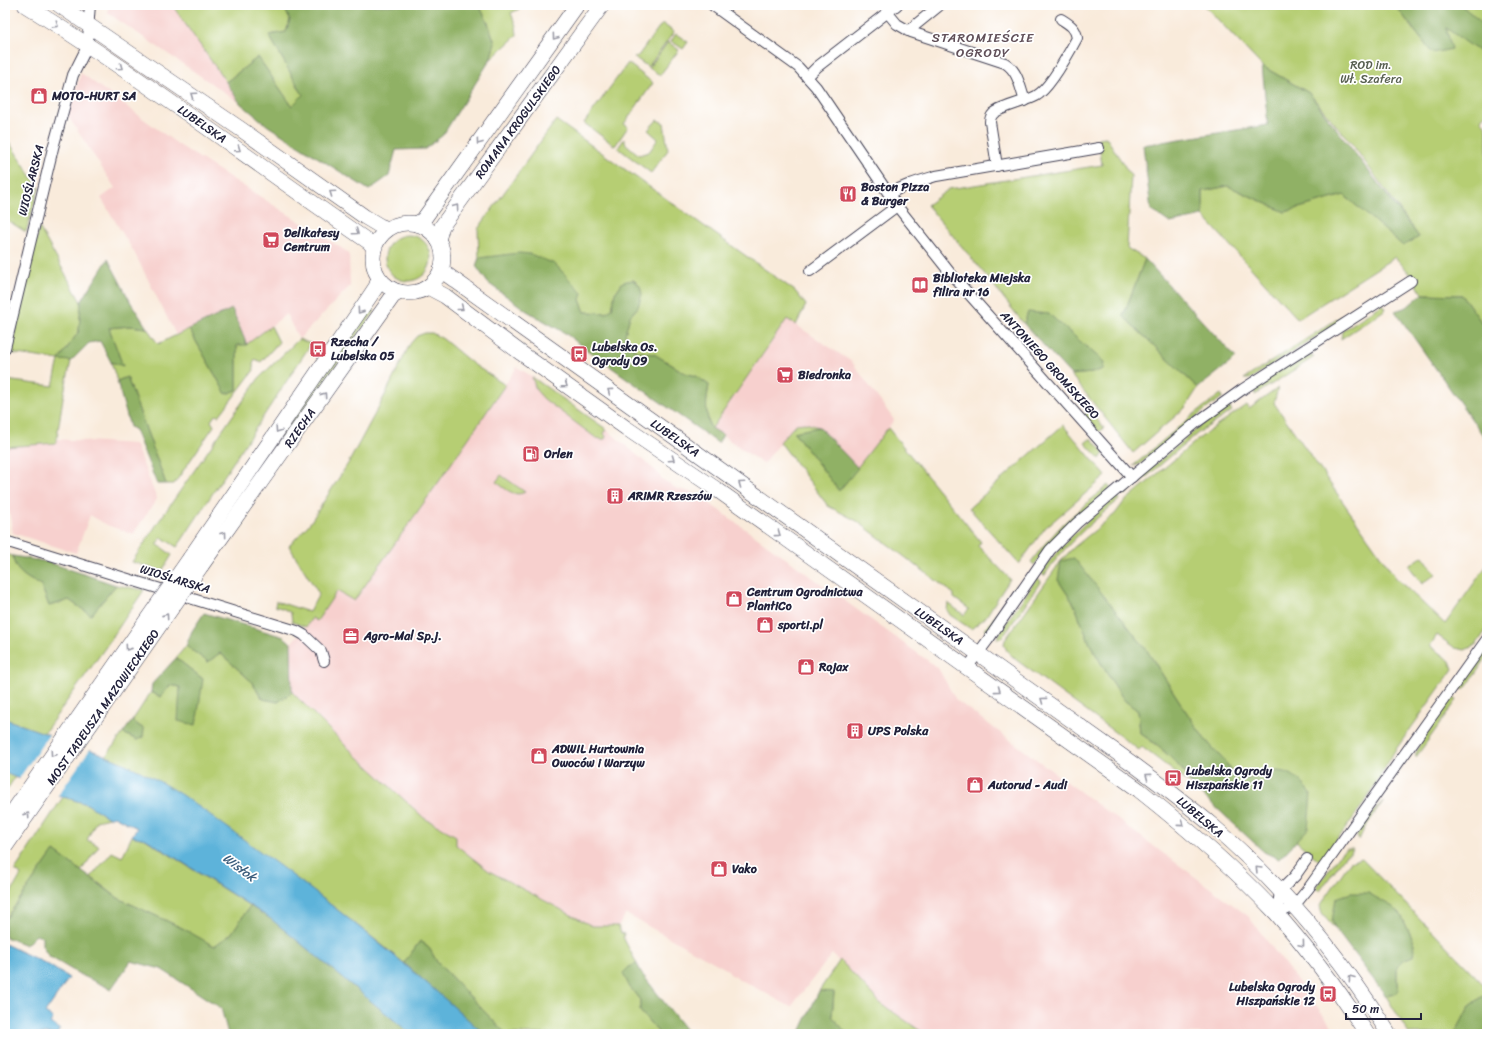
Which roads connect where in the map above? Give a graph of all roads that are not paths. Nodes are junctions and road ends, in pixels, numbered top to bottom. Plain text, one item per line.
1 (25, 5) edge
2 (59, 5) edge
3 (90, 5) edge
4 (578, 5) edge
5 (602, 5) edge
6 (712, 5) edge
7 (897, 5) edge
8 (940, 5) edge
9 (887, 12) junction
10 (1061, 19) dead end
11 (88, 23) junction
12 (908, 31) junction
13 (88, 45) junction
14 (807, 77) junction
15 (1025, 101) junction
16 (1099, 148) dead end
17 (997, 166) junction
18 (889, 194) junction
19 (897, 206) junction
20 (416, 224) junction
21 (388, 229) junction
22 (438, 240) junction
23 (374, 248) junction
24 (441, 269) junction
25 (810, 271) dead end
26 (379, 278) junction
27 (1411, 281) dead end
28 (428, 286) junction
29 (400, 292) junction
30 (5, 348) edge
31 (1132, 477) junction
32 (5, 541) edge
33 (196, 562) junction
34 (1487, 640) edge
35 (978, 654) junction
36 (324, 661) dead end
37 (967, 668) junction
38 (1129, 762) junction
39 (1119, 776) junction
40 (5, 823) edge
41 (5, 847) edge
42 (1307, 860) dead end
43 (1280, 891) junction
44 (1294, 906) junction
45 (1277, 914) junction
46 (1367, 1034) edge
47 (1389, 1034) edge

1 -> 13 main road, LUBELSKA
2 - 11 main road, LUBELSKA
3 - 11 street
4 -> 20 main road, ROMANA KROGULSKIEGO
22 -> 5 main road, ROMANA KROGULSKIEGO
6 - 14 street, ANTONIEGO GROMSKIEGO
7 - 9 street
8 - 12 street
9 - 12 street
9 - 14 street
10 - 15 street
11 - 13 street
21 -> 11 main road, LUBELSKA
12 - 15 street
13 -> 23 main road, LUBELSKA
13 - 30 street, WIOŚLARSKA
14 - 18 street, ANTONIEGO GROMSKIEGO
15 - 17 street
16 - 17 street
17 - 18 street
18 - 19 street, ANTONIEGO GROMSKIEGO
19 - 25 street
19 - 31 street, ANTONIEGO GROMSKIEGO
20 - 21 main road
20 - 22 main road
21 - 23 main road
22 - 24 main road
23 - 26 main road
24 - 28 main road
35 -> 24 main road, LUBELSKA
26 - 29 main road
26 -> 33 main road, RZECHA
27 - 31 street
28 - 29 main road
28 -> 37 main road, LUBELSKA
33 -> 29 main road, RZECHA
31 - 35 street
32 - 36 street, WIOŚLARSKA
33 -> 40 main road, MOST TADEUSZA MAZOWIECKIEGO, bridge
41 -> 33 main road, MOST TADEUSZA MAZOWIECKIEGO, bridge
34 - 44 street
35 - 37 street
38 -> 35 main road, LUBELSKA
37 -> 39 main road, LUBELSKA
38 - 39 main road
43 -> 38 main road, LUBELSKA
39 -> 45 main road, LUBELSKA
42 - 43 street
43 - 44 main road, LUBELSKA
43 - 45 street
44 - 45 street
47 -> 44 main road, LUBELSKA
45 -> 46 main road, LUBELSKA

